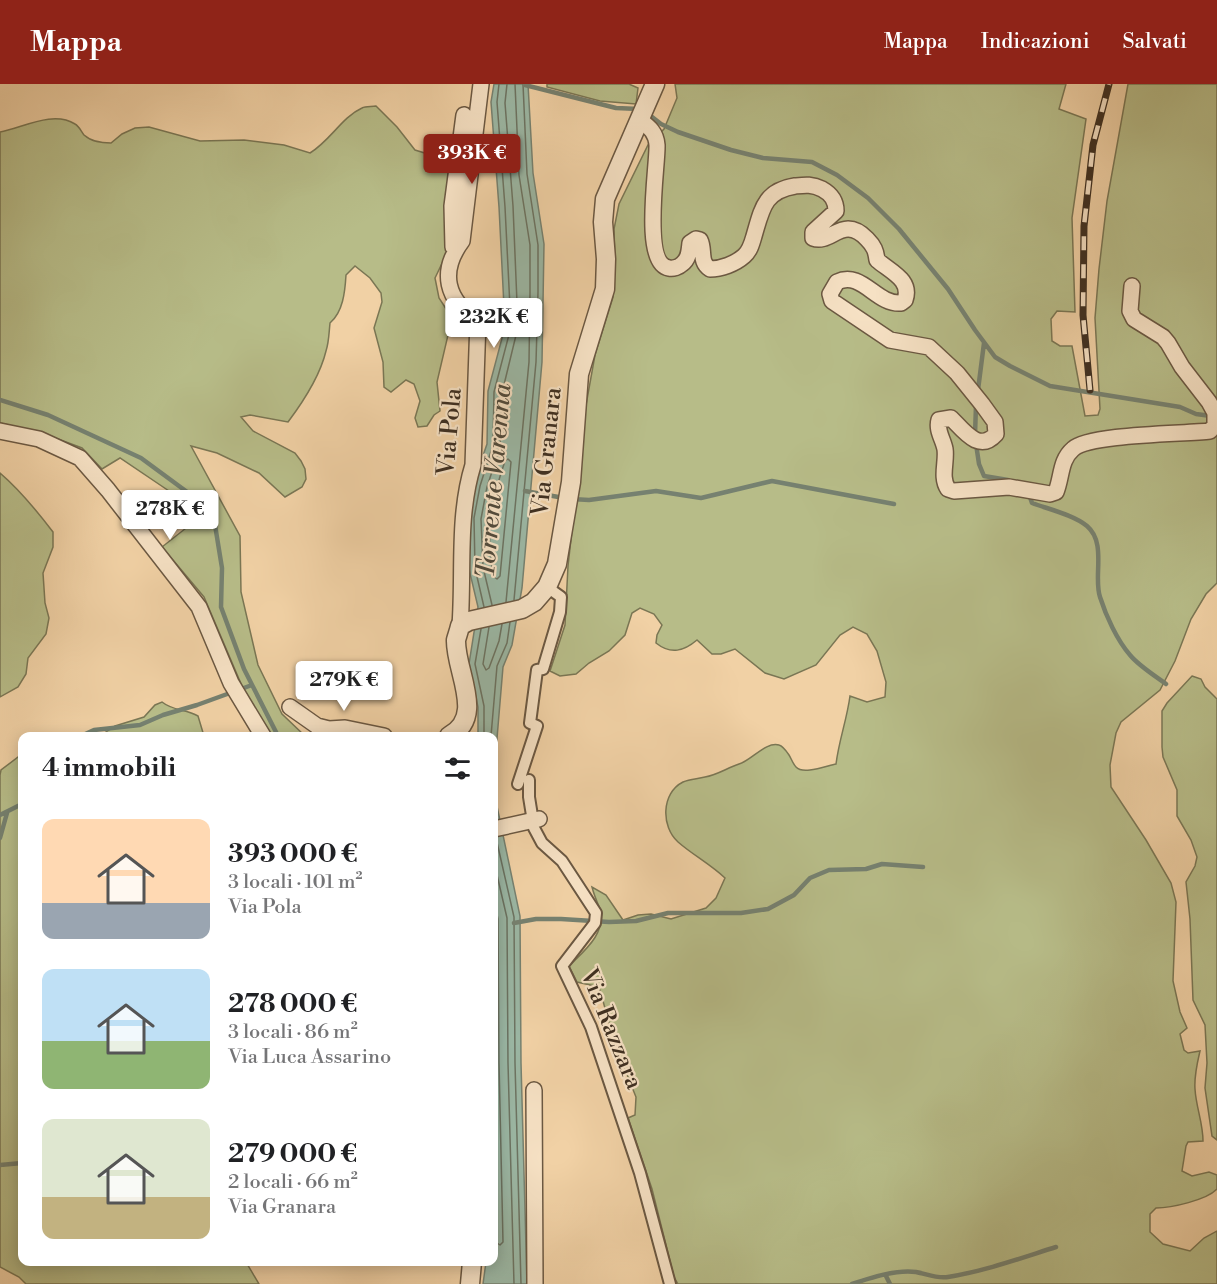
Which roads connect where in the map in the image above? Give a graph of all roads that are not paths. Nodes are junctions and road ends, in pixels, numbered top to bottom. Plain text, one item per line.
1 (481, 84) edge
2 (656, 84) edge
3 (464, 115) dead end
4 (640, 120) junction
5 (453, 253) junction
6 (1132, 286) dead end
7 (0, 431) edge
8 (547, 587) junction
9 (464, 624) junction
10 (290, 707) dead end
11 (261, 732) edge
12 (364, 732) edge
13 (457, 732) edge
14 (535, 819) junction
15 (498, 828) edge
16 (534, 1090) dead end
17 (472, 1266) edge
18 (470, 1284) edge
19 (536, 1284) edge
20 (670, 1284) edge

1 - 5 street, Via Pola
2 - 4 street, Via Granara
3 - 5 street, Via Pola
4 - 6 street
4 - 8 street, Via Granara
5 - 9 street, Via Pola
7 - 11 street
8 - 9 street, Via Granara
8 - 14 street, Via Razzara
9 - 13 street
10 - 12 street
14 - 15 street
14 - 20 street, Via Razzara
16 - 19 street
17 - 18 street

